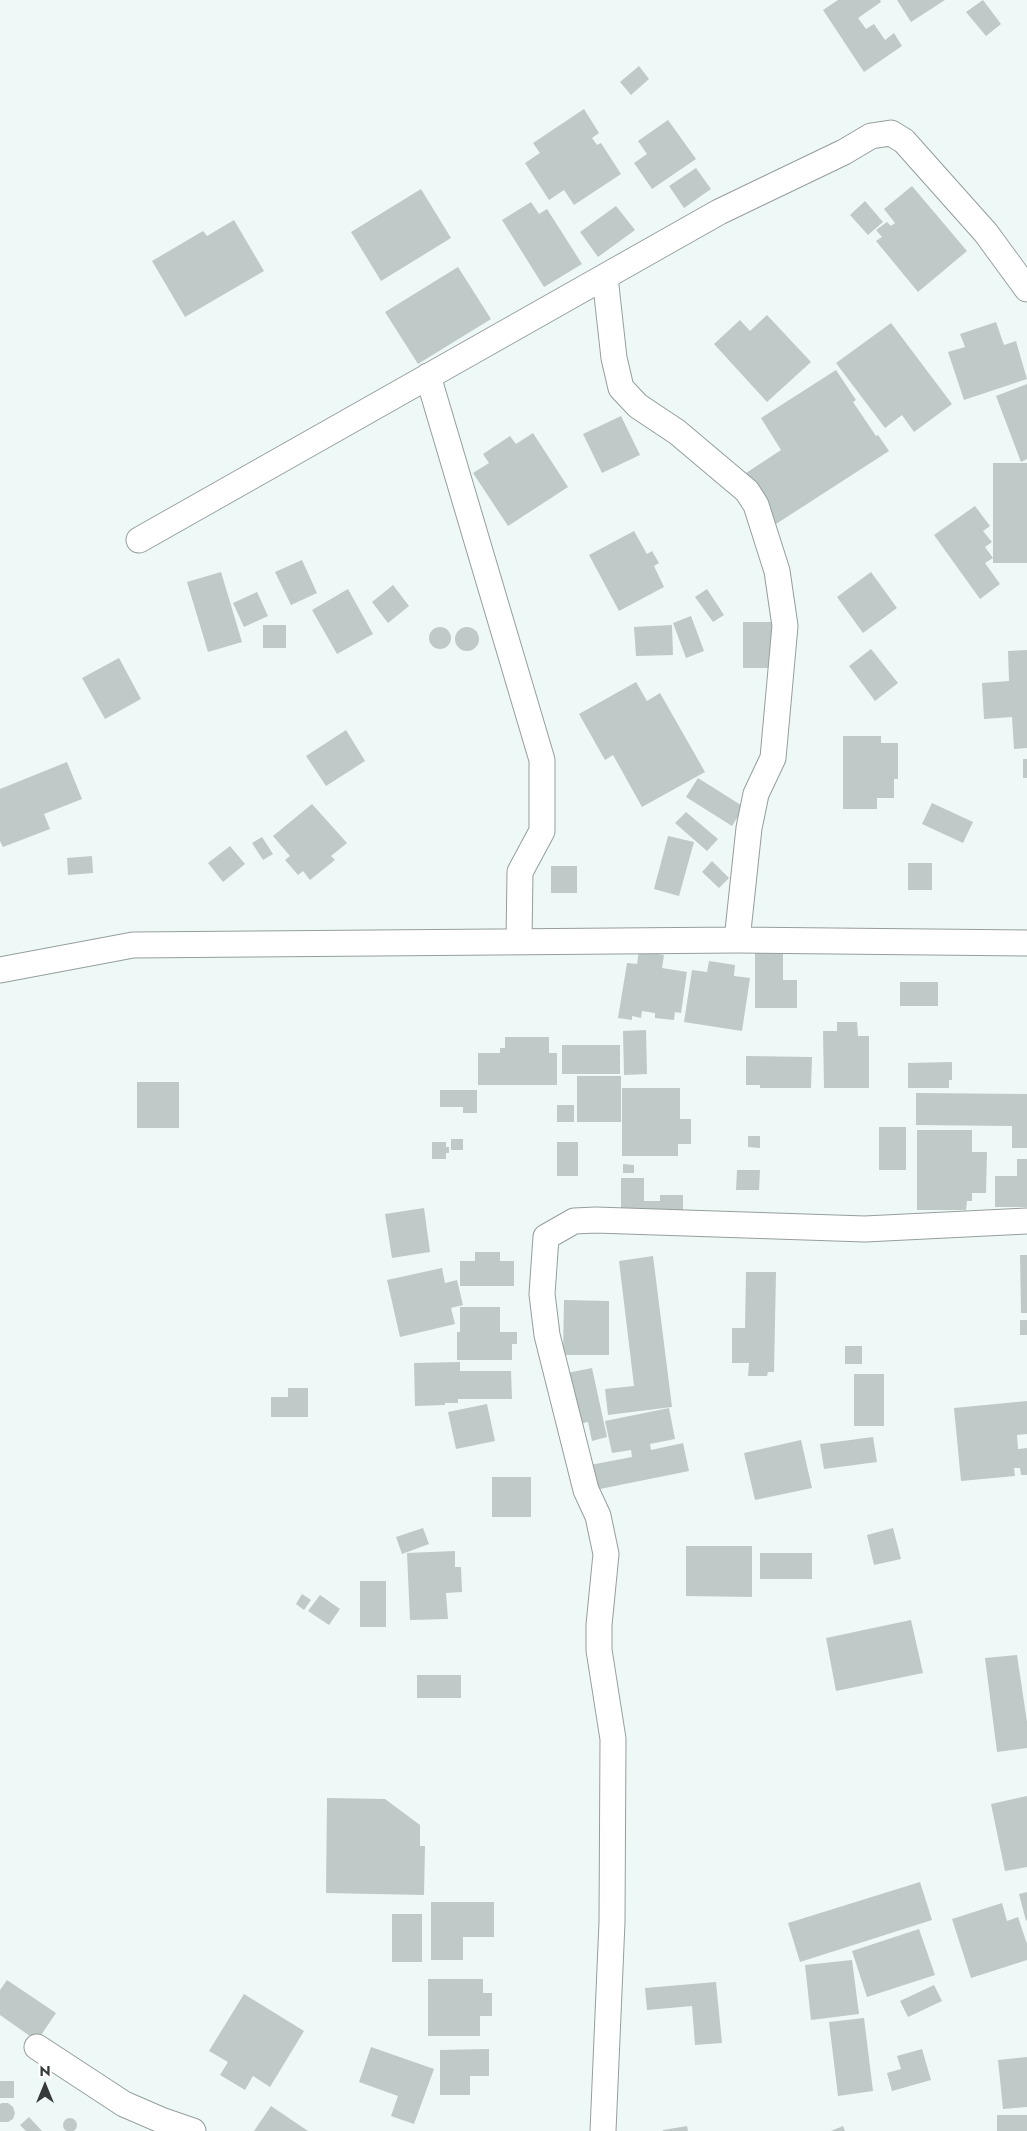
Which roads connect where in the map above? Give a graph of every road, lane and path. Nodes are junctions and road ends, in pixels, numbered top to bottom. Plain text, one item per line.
1 (605, 277) junction
2 (1027, 289) edge
3 (428, 376) junction
4 (139, 540) dead end
5 (737, 940) junction
6 (519, 942) junction
7 (1027, 943) edge
8 (0, 970) edge
9 (1027, 1221) edge
10 (37, 2047) dead end
11 (193, 2131) edge
12 (602, 2131) edge

1 - 2 street
1 - 3 street
1 - 5 street
3 - 4 street
3 - 6 street
5 - 6 street
5 - 7 street
6 - 8 street
9 - 12 street
10 - 11 street

